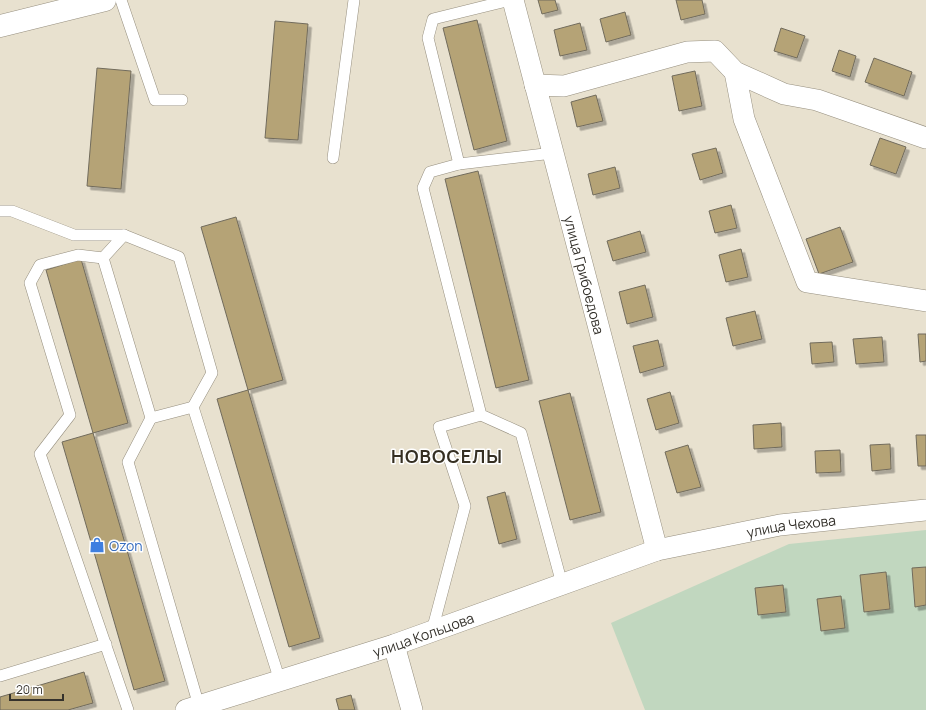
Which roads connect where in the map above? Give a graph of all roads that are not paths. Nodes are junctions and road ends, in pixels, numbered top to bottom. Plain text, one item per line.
1 (105, 0) edge
2 (122, 0) edge
3 (354, 0) edge
4 (512, 0) edge
5 (0, 26) edge
6 (735, 72) junction
7 (535, 84) junction
8 (182, 100) dead end
9 (926, 138) edge
10 (553, 153) junction
11 (333, 158) dead end
12 (459, 164) junction
13 (0, 211) edge
14 (124, 235) junction
15 (103, 258) junction
16 (926, 301) edge
17 (193, 407) junction
18 (482, 415) junction
19 (151, 418) junction
20 (926, 510) edge
21 (657, 550) junction
22 (562, 584) junction
23 (432, 631) junction
24 (106, 644) junction
25 (394, 645) junction
26 (0, 676) edge
27 (280, 681) junction
28 (193, 708) edge
29 (128, 710) edge
30 (412, 710) edge

1 - 5 street
2 - 8 lane
3 - 11 lane
4 - 7 street, улица Грибоедова
4 - 12 lane
6 - 7 street
6 - 9 street
6 - 16 street
7 - 10 street, улица Грибоедова
10 - 12 lane
10 - 21 street, улица Грибоедова
12 - 18 lane
13 - 14 lane
14 - 15 lane
14 - 17 lane
15 - 19 lane
15 - 24 lane
17 - 19 lane
17 - 27 lane
18 - 22 lane
18 - 23 lane
19 - 28 lane
20 - 21 street, улица Чехова
21 - 22 street, улица Кольцова
22 - 23 street, улица Кольцова
23 - 25 street, улица Кольцова
24 - 26 lane
24 - 29 lane
25 - 27 street, улица Кольцова
25 - 30 street
27 - 28 street, улица Кольцова

